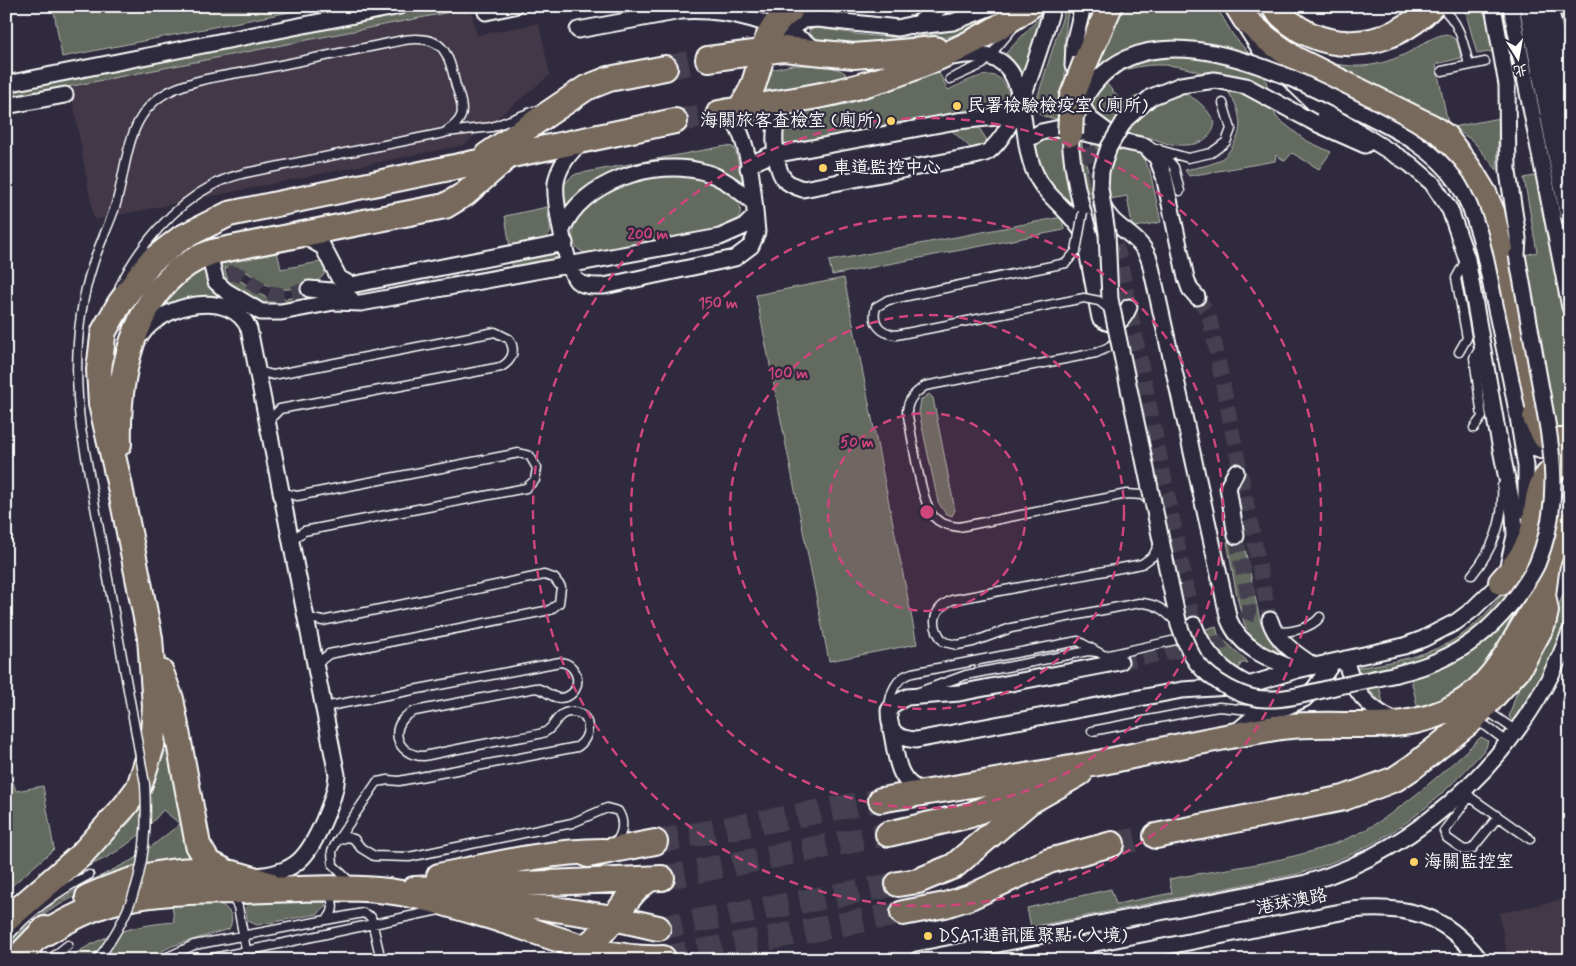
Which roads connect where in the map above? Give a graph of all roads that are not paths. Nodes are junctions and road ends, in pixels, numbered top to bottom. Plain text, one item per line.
1 (400, 6) edge
2 (514, 6) edge
3 (942, 6) edge
4 (994, 6) edge
5 (1030, 6) edge
6 (1053, 6) edge
7 (1083, 6) edge
8 (1098, 6) edge
9 (1110, 6) edge
10 (1273, 6) edge
11 (1432, 6) edge
12 (1440, 6) edge
13 (1493, 6) edge
14 (1511, 6) edge
15 (1530, 6) edge
16 (1547, 6) edge
17 (1237, 7) edge
18 (486, 12) dead end
19 (744, 17) junction
20 (787, 19) edge
21 (898, 28) junction
22 (578, 30) dead end
23 (972, 40) junction
24 (763, 52) junction
25 (821, 52) junction
26 (854, 56) junction
27 (990, 57) junction
28 (708, 59) tunnel mouth
29 (927, 62) junction
30 (1484, 62) dead end
31 (1079, 63) junction
32 (1468, 65) junction
33 (665, 68) tunnel mouth
34 (1442, 71) dead end
35 (950, 79) dead end
36 (6, 84) edge
37 (586, 88) junction
38 (65, 95) dead end
39 (1077, 96) dead end
40 (798, 100) junction
41 (1223, 103) dead end
42 (1019, 104) junction
43 (6, 106) edge
44 (729, 111) junction
45 (1570, 120) edge
46 (676, 121) tunnel mouth
47 (444, 132) junction
48 (1070, 134) junction
49 (1445, 136) junction
50 (586, 139) junction
51 (1027, 140) junction
52 (1128, 143) junction
53 (1151, 148) junction
54 (776, 155) junction
55 (508, 157) junction
56 (1410, 164) junction
57 (748, 168) junction
58 (451, 170) junction
59 (1180, 191) dead end
60 (1101, 203) tunnel mouth
61 (754, 209) junction
62 (1083, 212) junction
63 (1570, 212) edge
64 (229, 214) junction
65 (302, 235) junction
66 (564, 237) junction
67 (214, 255) junction
68 (1517, 255) junction
69 (492, 258) junction
70 (1467, 259) junction
71 (332, 265) junction
72 (570, 266) junction
73 (500, 279) junction
74 (1197, 297) tunnel mouth
75 (1110, 299) junction
76 (361, 303) junction
77 (1570, 306) edge
78 (1129, 307) dead end
79 (1114, 318) junction
80 (104, 330) junction
81 (1118, 338) junction
82 (1483, 342) junction
83 (1459, 352) dead end
84 (128, 354) junction
85 (255, 363) junction
86 (268, 427) junction
87 (1474, 428) dead end
88 (1521, 430) junction
89 (1570, 442) edge
90 (1500, 446) junction
91 (1525, 456) junction
92 (1570, 462) edge
93 (1236, 472) dead end
94 (120, 482) junction
95 (279, 484) junction
96 (1540, 487) junction
97 (1570, 498) edge
98 (1153, 504) junction
99 (1563, 530) edge
100 (1236, 536) tunnel mouth
101 (1160, 543) junction
102 (292, 549) junction
103 (1472, 574) dead end
104 (1505, 575) junction
105 (1543, 595) junction
106 (304, 610) junction
107 (1320, 617) dead end
108 (1271, 624) joint
109 (1189, 626) junction
110 (1570, 632) edge
111 (150, 638) junction
112 (1102, 654) junction
113 (1339, 660) junction
114 (1120, 662) joint
115 (1314, 666) junction
116 (1297, 670) junction
117 (317, 672) junction
118 (1248, 685) junction
119 (911, 696) junction
120 (1490, 702) junction
121 (324, 707) junction
122 (889, 710) junction
123 (1273, 719) junction
124 (1472, 720) junction
125 (1401, 724) junction
126 (891, 729) junction
127 (1092, 731) dead end
128 (1511, 736) junction
129 (1106, 762) junction
130 (926, 792) junction
131 (1466, 794) junction
132 (881, 800) tunnel mouth
133 (1498, 816) junction
134 (888, 834) tunnel mouth
135 (1156, 836) tunnel mouth
136 (337, 840) junction
137 (1530, 840) dead end
138 (655, 842) tunnel mouth
139 (1112, 844) tunnel mouth
140 (607, 851) junction
141 (224, 873) junction
142 (89, 875) dead end
143 (564, 882) junction
144 (898, 884) tunnel mouth
145 (473, 886) junction
146 (318, 889) junction
147 (417, 889) junction
148 (372, 890) junction
149 (903, 913) tunnel mouth
150 (481, 914) junction
151 (614, 918) junction
152 (6, 920) edge
153 (326, 920) junction
154 (374, 925) junction
155 (658, 928) tunnel mouth
156 (243, 935) junction
157 (6, 939) edge
158 (68, 945) dead end
159 (597, 953) edge
160 (247, 956) edge
161 (207, 959) edge
162 (15, 960) edge
163 (49, 960) edge
164 (98, 960) edge
165 (161, 960) edge
166 (381, 960) edge
167 (917, 960) edge
168 (1097, 960) edge
169 (1480, 960) edge

1 - 36 street
2 - 18 street
3 - 21 street
4 - 21 street
5 - 23 main road
5 - 27 lane
6 - 42 street
7 - 31 street
8 - 31 main road
9 - 31 main road
10 - 11 main road
12 - 32 lane
13 - 68 street
14 - 77 street
15 - 63 street
16 - 45 street
17 - 49 main road
17 - 56 street
19 - 20 street
19 - 20 street
19 - 22 street
20 - 21 street
20 - 24 main road
20 - 25 street
23 - 26 main road
23 - 29 main road
24 - 25 main road
24 - 28 main road
24 - 44 main road
25 - 26 main road
26 - 29 main road
27 - 29 street
27 - 35 lane
27 - 42 street
29 - 40 main road
30 - 32 lane
31 - 48 main road, bridge
32 - 34 lane
33 - 37 main road
37 - 47 lane
37 - 58 main road
38 - 43 street
39 - 52 street
40 - 44 main road
40 - 54 street
41 - 53 lane
42 - 51 street
42 - 54 street
42 - 54 street
44 - 57 street
46 - 50 main road
47 - 80 lane
47 - 164 lane, bridge
48 - 62 street
48 - 88 street, bridge
49 - 68 street
49 - 89 main road
50 - 55 main road
50 - 66 street
51 - 52 street
51 - 78 street
52 - 53 street
53 - 59 lane
53 - 74 street
54 - 57 street
55 - 58 main road
55 - 65 main road
56 - 70 street
56 - 75 street, bridge
57 - 61 street
58 - 64 main road
60 - 116 street
61 - 66 street
61 - 72 street
61 - 72 street
62 - 75 street, bridge
62 - 79 lane, bridge
64 - 65 main road
64 - 67 street
64 - 80 main road
65 - 67 main road
65 - 71 street
66 - 69 street
66 - 72 street
67 - 76 street
67 - 84 main road
68 - 109 street, bridge
69 - 71 street
69 - 73 street
70 - 82 street
70 - 83 lane
71 - 76 street
72 - 73 street
73 - 76 street
75 - 79 street, bridge
79 - 81 street, bridge
80 - 94 main road
81 - 98 street, bridge
81 - 98 lane
82 - 87 lane
82 - 90 street
84 - 85 street
84 - 94 main road
85 - 86 street
85 - 86 lane
86 - 95 street
88 - 89 street
88 - 91 street
90 - 103 lane
90 - 104 street
91 - 96 street
91 - 104 street
92 - 96 main road
93 - 100 street
94 - 111 main road
95 - 102 street
95 - 102 lane
96 - 104 main road
97 - 99 street
98 - 101 street, bridge
99 - 105 main road
101 - 109 street, bridge
101 - 109 lane, bridge
102 - 106 street
104 - 113 street
105 - 120 main road
105 - 125 main road
106 - 117 street
106 - 117 lane
107 - 108 lane
108 - 115 street
109 - 112 lane
109 - 118 street
110 - 128 street
111 - 141 main road
111 - 152 main road
112 - 114 lane
112 - 119 lane
112 - 122 lane
113 - 115 street
113 - 123 street
113 - 125 street
114 - 119 street
115 - 116 street
116 - 118 street
117 - 121 street
118 - 126 street
119 - 122 street
120 - 124 main road
120 - 128 lane
121 - 136 lane
121 - 141 street
122 - 126 street
123 - 125 main road
123 - 127 lane
123 - 129 main road
124 - 128 lane
124 - 135 main road
126 - 130 street
128 - 131 street
129 - 130 main road
129 - 134 main road
129 - 144 main road
130 - 132 main road
131 - 133 lane
131 - 133 lane
131 - 167 street
133 - 137 lane
136 - 140 lane
136 - 148 lane
138 - 140 main road
139 - 149 main road
140 - 145 main road
140 - 148 main road
141 - 146 main road
141 - 156 lane
141 - 162 main road
142 - 157 lane
143 - 145 main road
143 - 151 main road
143 - 151 main road
145 - 147 main road
146 - 148 main road
146 - 153 lane
147 - 148 main road
147 - 151 main road
148 - 150 main road
150 - 154 lane
150 - 159 main road
151 - 155 main road
151 - 159 main road
151 - 159 main road
153 - 154 lane
153 - 156 lane
154 - 160 lane
154 - 166 lane
156 - 160 lane
156 - 165 lane
158 - 163 lane
160 - 161 lane
168 - 169 street, 港珠澳路

